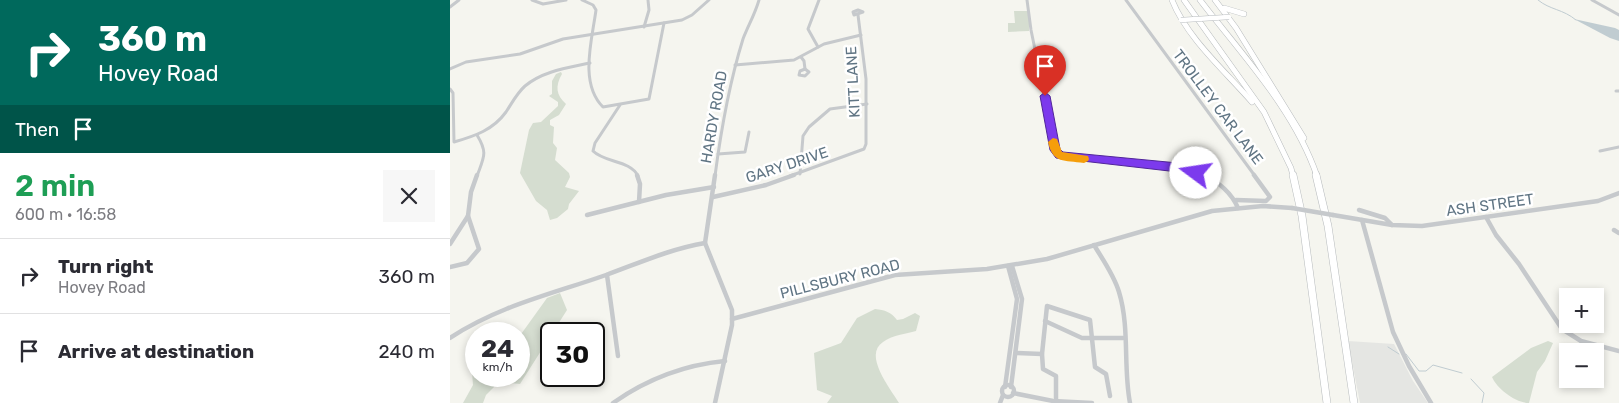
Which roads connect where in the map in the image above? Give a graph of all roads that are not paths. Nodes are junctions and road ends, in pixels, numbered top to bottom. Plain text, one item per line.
1 (460, 0) edge
2 (532, 0) edge
3 (566, 0) edge
4 (582, 0) edge
5 (648, 0) edge
6 (709, 0) edge
7 (759, 0) edge
8 (764, 0) edge
9 (819, 0) edge
10 (1027, 0) edge
11 (1126, 0) edge
12 (1172, 0) edge
13 (1184, 0) edge
14 (1200, 0) edge
15 (1592, 0) edge
16 (1216, 1) edge
17 (450, 7) edge
18 (1244, 14) dead end
19 (858, 15) dead end
20 (1619, 15) edge
21 (1228, 16) junction
22 (1238, 16) dead end
23 (1180, 19) junction
24 (664, 23) junction
25 (1234, 25) junction
26 (644, 27) junction
27 (593, 35) junction
28 (861, 35) junction
29 (818, 47) junction
30 (801, 57) junction
31 (590, 63) junction
32 (735, 65) junction
33 (450, 69) edge
34 (805, 69) dead end
35 (450, 89) edge
36 (867, 104) junction
37 (620, 105) junction
38 (1264, 112) junction
39 (749, 132) dead end
40 (477, 135) junction
41 (865, 147) joint
42 (1619, 148) edge
43 (1600, 151) dead end
44 (718, 154) junction
45 (1312, 163) junction
46 (800, 174) junction
47 (714, 187) junction
48 (1619, 193) edge
49 (713, 197) junction
50 (1236, 200) junction
51 (639, 202) junction
52 (1238, 208) junction
53 (1358, 210) dead end
54 (587, 215) dead end
55 (468, 216) junction
56 (1486, 217) junction
57 (1362, 220) junction
58 (1392, 225) junction
59 (1614, 230) dead end
60 (1619, 232) edge
61 (705, 243) junction
62 (450, 244) edge
63 (1094, 246) junction
64 (1010, 266) junction
65 (450, 267) edge
66 (607, 275) junction
67 (732, 319) junction
68 (1045, 321) junction
69 (450, 338) edge
70 (1093, 338) junction
71 (1124, 338) junction
72 (1619, 351) edge
73 (1017, 354) dead end
74 (1042, 354) junction
75 (618, 356) dead end
76 (725, 361) junction
77 (1005, 387) junction
78 (1012, 387) junction
79 (1003, 395) junction
80 (1012, 395) junction
81 (1110, 396) dead end
82 (1056, 401) junction
83 (1080, 402) edge
84 (613, 403) edge
85 (715, 403) edge
86 (1000, 403) edge
87 (1005, 403) edge
88 (1092, 403) edge
89 (1130, 403) edge
90 (1325, 403) edge
91 (1354, 403) edge
92 (1431, 403) edge

1 - 17 street
2 - 3 street
4 - 27 street
5 - 26 street
6 - 24 street
7 - 8 street
7 - 32 street, HARDY ROAD
9 - 29 street
10 - 50 street
11 - 50 street, TROLLEY CAR LANE
12 - 23 highway
13 - 38 highway
14 - 45 highway
15 - 20 street
16 - 18 highway
16 - 21 highway
19 - 28 street, KITT LANE
21 - 23 main road, bridge
21 - 25 highway
22 - 25 highway
23 - 38 highway
24 - 26 street
24 - 37 street
25 - 45 highway
26 - 27 street
27 - 31 street
27 - 33 street
28 - 29 street
28 - 36 street, KITT LANE
29 - 30 street
30 - 32 street
30 - 34 street
31 - 37 street
31 - 40 street
32 - 44 street, HARDY ROAD
35 - 40 street
36 - 41 street, KITT LANE
36 - 46 street
37 - 51 street
38 - 90 highway
39 - 44 street
40 - 55 street
41 - 46 street, GARY DRIVE
42 - 43 street
44 - 47 street, HARDY ROAD
45 - 91 highway
46 - 49 street, GARY DRIVE
47 - 49 street, HARDY ROAD
47 - 51 street
48 - 56 street, ASH STREET
49 - 61 street, HARDY ROAD
50 - 52 street
51 - 54 street
52 - 57 street, PILLSBURY ROAD, bridge
52 - 63 street, PILLSBURY ROAD
53 - 58 street
55 - 62 street
55 - 65 street
56 - 58 street, ASH STREET
56 - 72 street
57 - 58 street, ASH STREET
57 - 92 street
59 - 60 street
61 - 66 street
61 - 67 street
63 - 64 street, PILLSBURY ROAD
63 - 71 street
64 - 67 street, PILLSBURY ROAD
64 - 77 street
64 - 78 street
66 - 69 street
66 - 75 street
67 - 76 street
68 - 70 street
68 - 70 street
68 - 74 street
70 - 71 street
70 - 81 street
71 - 89 street
73 - 74 street
74 - 82 street
76 - 84 street
76 - 85 street
77 - 78 street
77 - 79 street
78 - 80 street
79 - 80 street
79 - 86 street
80 - 82 street
80 - 87 street
82 - 83 street
83 - 88 street

